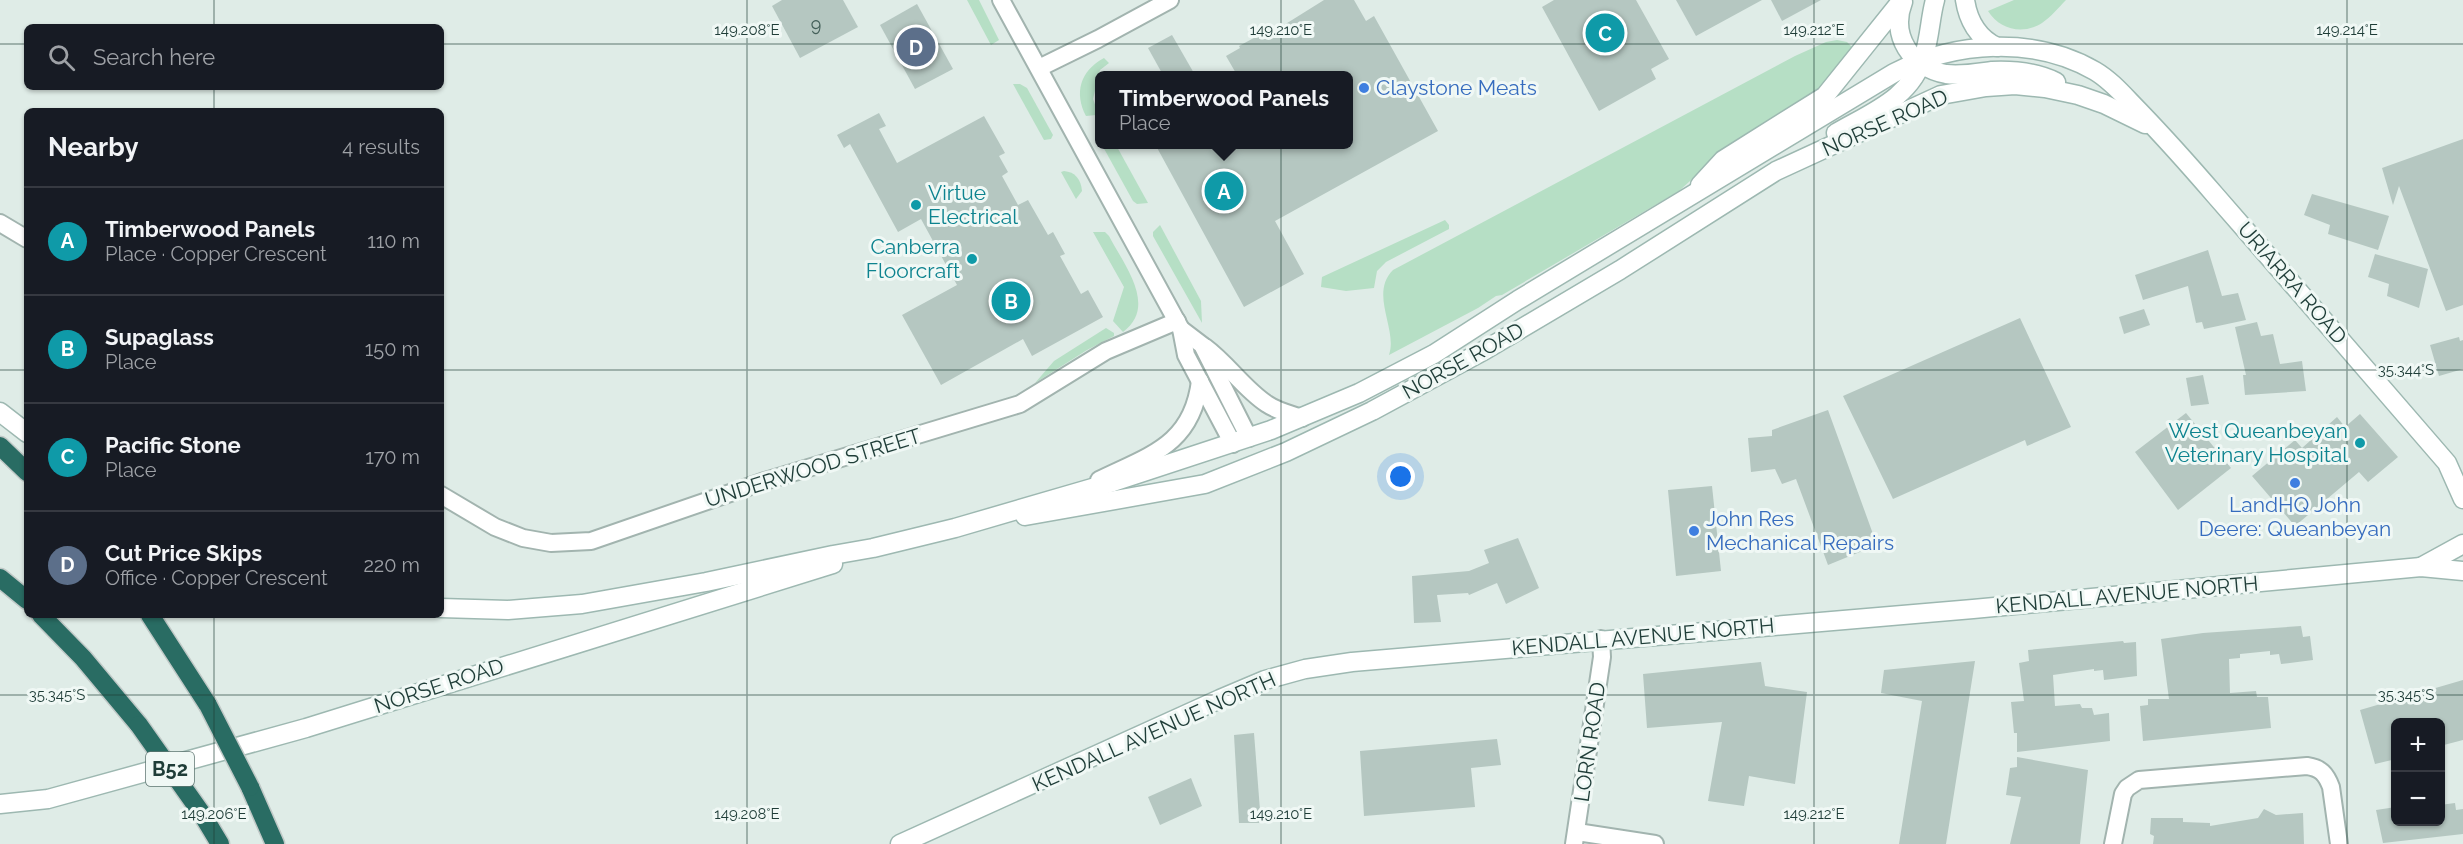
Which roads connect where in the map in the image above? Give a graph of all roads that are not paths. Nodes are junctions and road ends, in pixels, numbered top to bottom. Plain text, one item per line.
1 (1001, 0) edge
2 (1170, 0) edge
3 (1903, 0) edge
4 (1935, 0) edge
5 (1965, 0) edge
6 (1997, 47) junction
7 (1921, 62) junction
8 (1039, 68) junction
9 (2104, 104) junction
10 (2159, 131) junction
11 (1776, 171) junction
12 (1689, 198) junction
13 (0, 223) edge
14 (24, 237) edge
15 (1179, 325) junction
16 (1202, 345) junction
17 (1200, 381) junction
18 (0, 412) edge
19 (1302, 418) junction
20 (24, 431) edge
21 (1241, 441) junction
22 (0, 446) edge
23 (2447, 463) junction
24 (1253, 465) junction
25 (24, 469) edge
26 (2463, 472) edge
27 (1080, 490) junction
28 (444, 497) edge
29 (2463, 498) edge
30 (955, 528) junction
31 (2463, 544) edge
32 (873, 548) junction
33 (2421, 567) junction
34 (2463, 571) edge
35 (0, 578) edge
36 (24, 598) edge
37 (444, 608) edge
38 (45, 618) edge
39 (152, 618) edge
40 (1601, 639) junction
41 (0, 804) edge
42 (1576, 838) edge
43 (220, 844) edge
44 (275, 844) edge
45 (900, 844) edge
46 (1655, 844) edge
47 (2113, 844) edge
48 (2339, 844) edge

1 - 8 street
2 - 8 street
3 - 7 main road
3 - 12 main road
4 - 7 main road
5 - 6 main road
6 - 7 main road, NORSE ROAD
6 - 10 main road, NORSE ROAD
7 - 9 main road
7 - 11 main road
7 - 12 main road, NORSE ROAD
8 - 15 street
9 - 10 main road, NORSE ROAD
9 - 11 main road, NORSE ROAD
10 - 23 main road, URIARRA ROAD
11 - 24 main road, NORSE ROAD
12 - 19 main road, NORSE ROAD
13 - 14 street
15 - 16 street
15 - 17 street
15 - 28 street, UNDERWOOD STREET
16 - 19 street
16 - 21 street
17 - 21 street
17 - 27 street
18 - 20 main road
19 - 21 main road, NORSE ROAD
21 - 24 main road
21 - 27 main road, NORSE ROAD
22 - 25 highway
23 - 26 main road, URIARRA ROAD
23 - 29 main road, URIARRA ROAD
24 - 30 main road, NORSE ROAD
27 - 30 main road, NORSE ROAD
30 - 32 main road, NORSE ROAD
31 - 33 main road, KENDALL AVENUE NORTH
32 - 37 main road, NORSE ROAD
32 - 41 main road, NORSE ROAD
33 - 34 main road, KENDALL AVENUE NORTH
33 - 40 main road, KENDALL AVENUE NORTH
35 - 36 highway
38 - 43 highway, B52, bridge
39 - 44 highway, bridge
40 - 42 street, LORN ROAD
40 - 45 main road, KENDALL AVENUE NORTH
42 - 46 street
47 - 48 street

